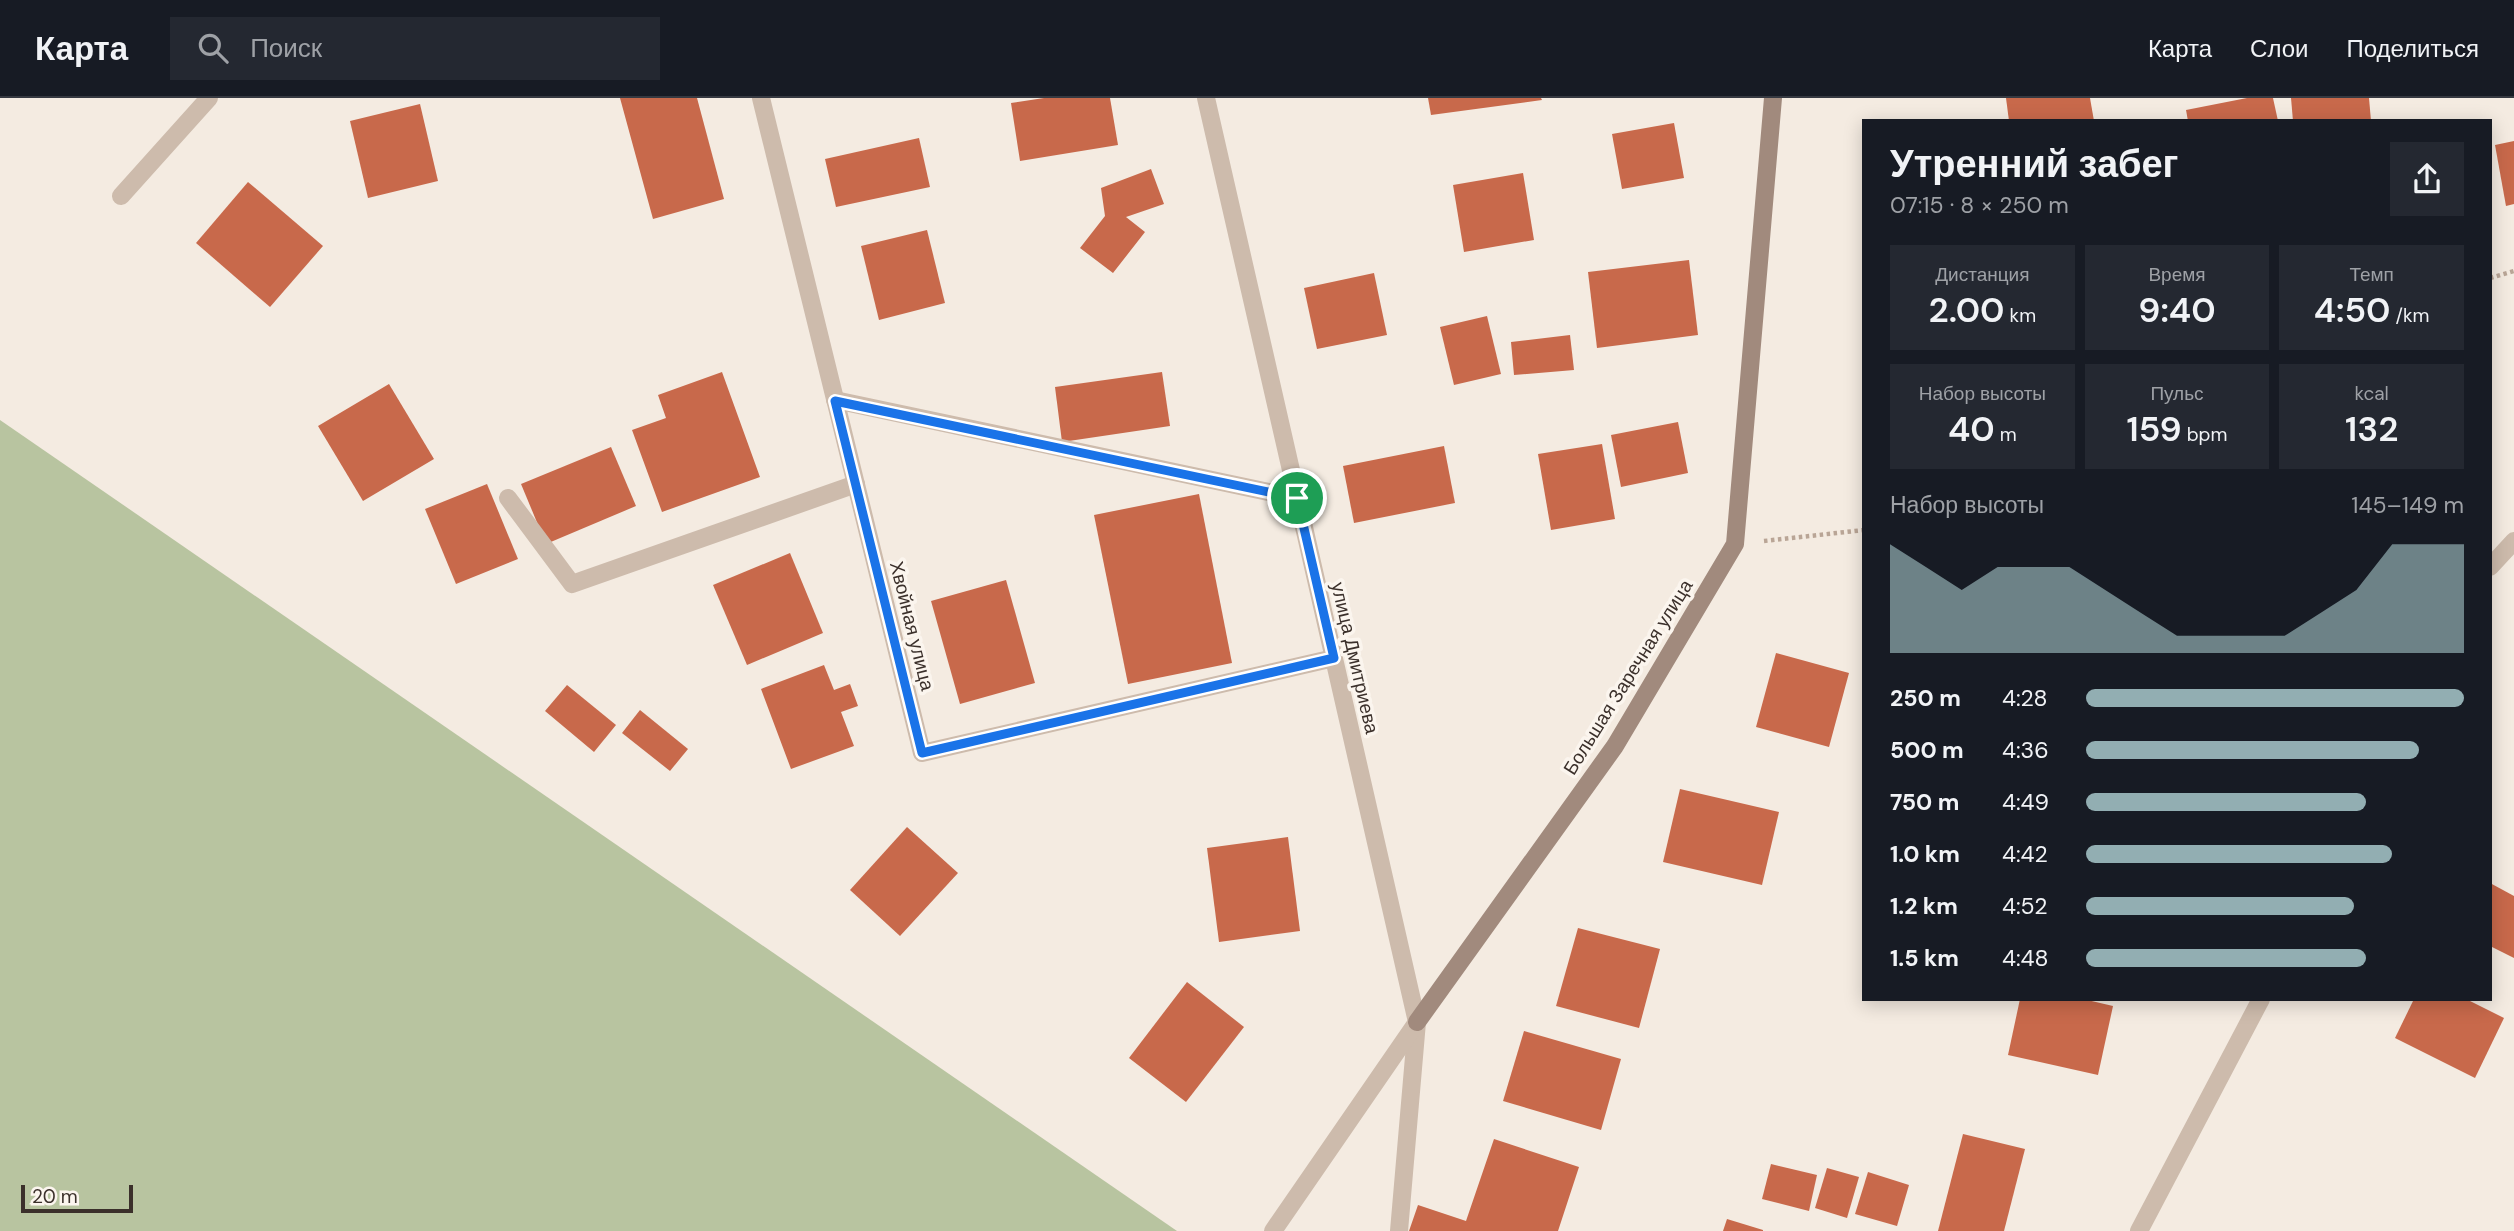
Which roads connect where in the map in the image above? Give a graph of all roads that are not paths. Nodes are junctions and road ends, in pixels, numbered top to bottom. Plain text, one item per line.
1 (208, 98) edge
2 (761, 98) edge
3 (1206, 98) edge
4 (1773, 98) edge
5 (121, 196) dead end
6 (835, 401) junction
7 (856, 484) junction
8 (508, 498) dead end
9 (1297, 498) junction
10 (2514, 541) edge
11 (2492, 565) edge
12 (1334, 658) junction
13 (2261, 1001) edge
14 (1417, 1022) junction
15 (1273, 1231) edge
16 (1399, 1231) edge
17 (2139, 1231) edge

1 - 5 street
2 - 6 street, Хвойная улица
3 - 9 street, улица Дмитриева
4 - 14 street, Большая Заречная улица
6 - 7 street, Хвойная улица
6 - 9 street
7 - 8 street
7 - 12 street, Хвойная улица
9 - 12 street, улица Дмитриева
10 - 11 street
12 - 14 street, улица Дмитриева
13 - 17 street
14 - 15 street, Большая Заречная улица
14 - 16 street, улица Дмитриева

